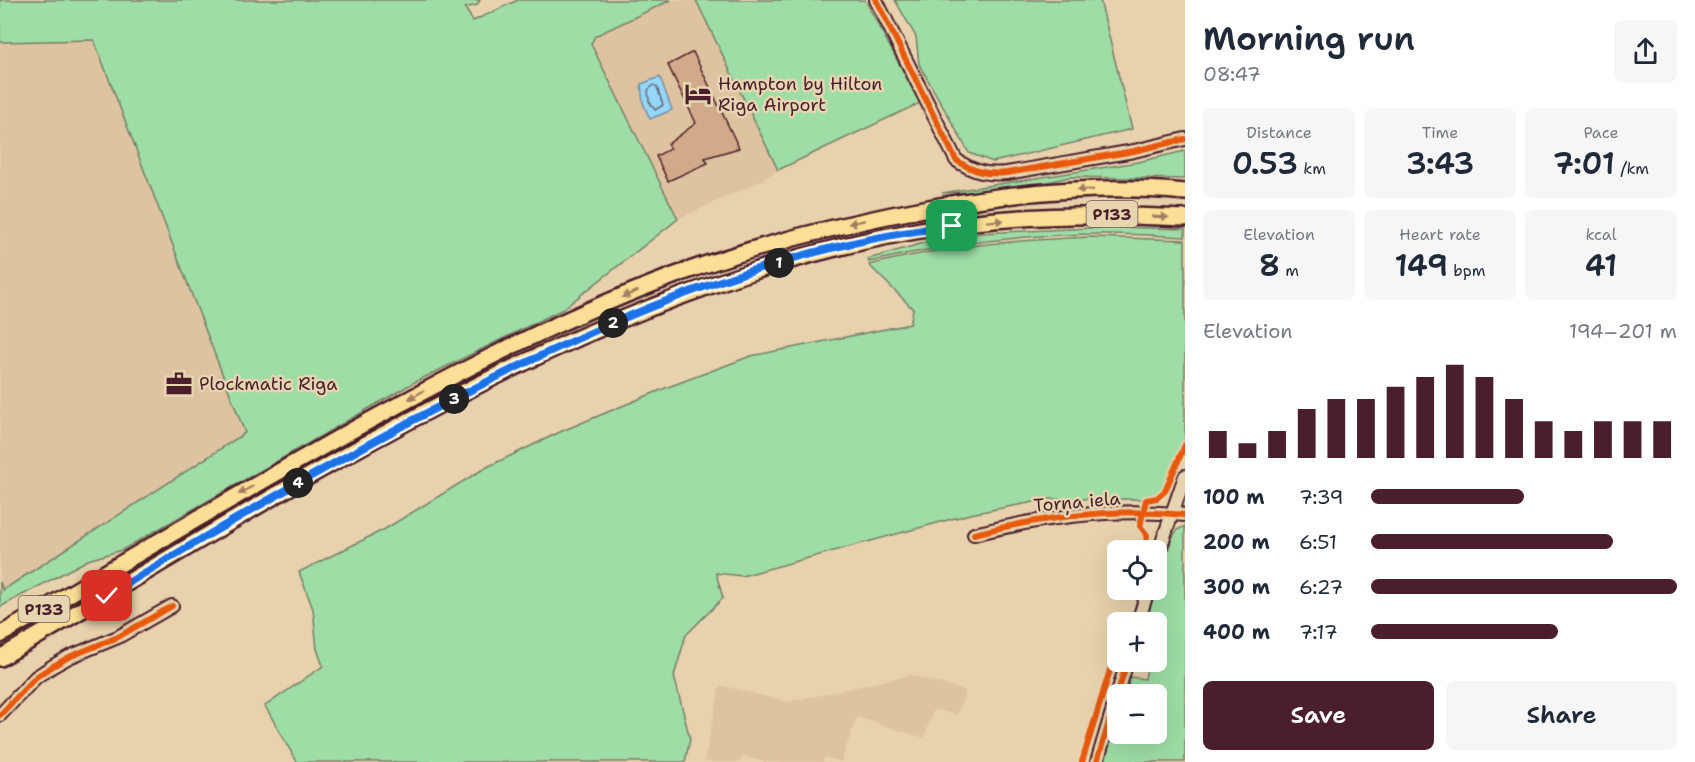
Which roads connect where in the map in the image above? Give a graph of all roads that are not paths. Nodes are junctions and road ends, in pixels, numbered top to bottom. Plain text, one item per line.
1 (876, 0) edge
2 (1185, 139) edge
3 (1185, 192) edge
4 (1185, 218) edge
5 (1185, 476) edge
6 (1171, 513) junction
7 (1185, 515) edge
8 (974, 534) dead end
9 (1162, 540) edge
10 (172, 606) dead end
11 (0, 635) edge
12 (0, 658) edge
13 (1123, 672) edge
14 (0, 715) edge
15 (1097, 762) edge

1 - 2 street
3 -> 11 main road, P133
12 -> 4 main road, P133
5 - 6 street
6 - 7 street, Torņa iela
6 - 8 street, Torņa iela
6 - 9 street
10 - 14 street
13 - 15 street

